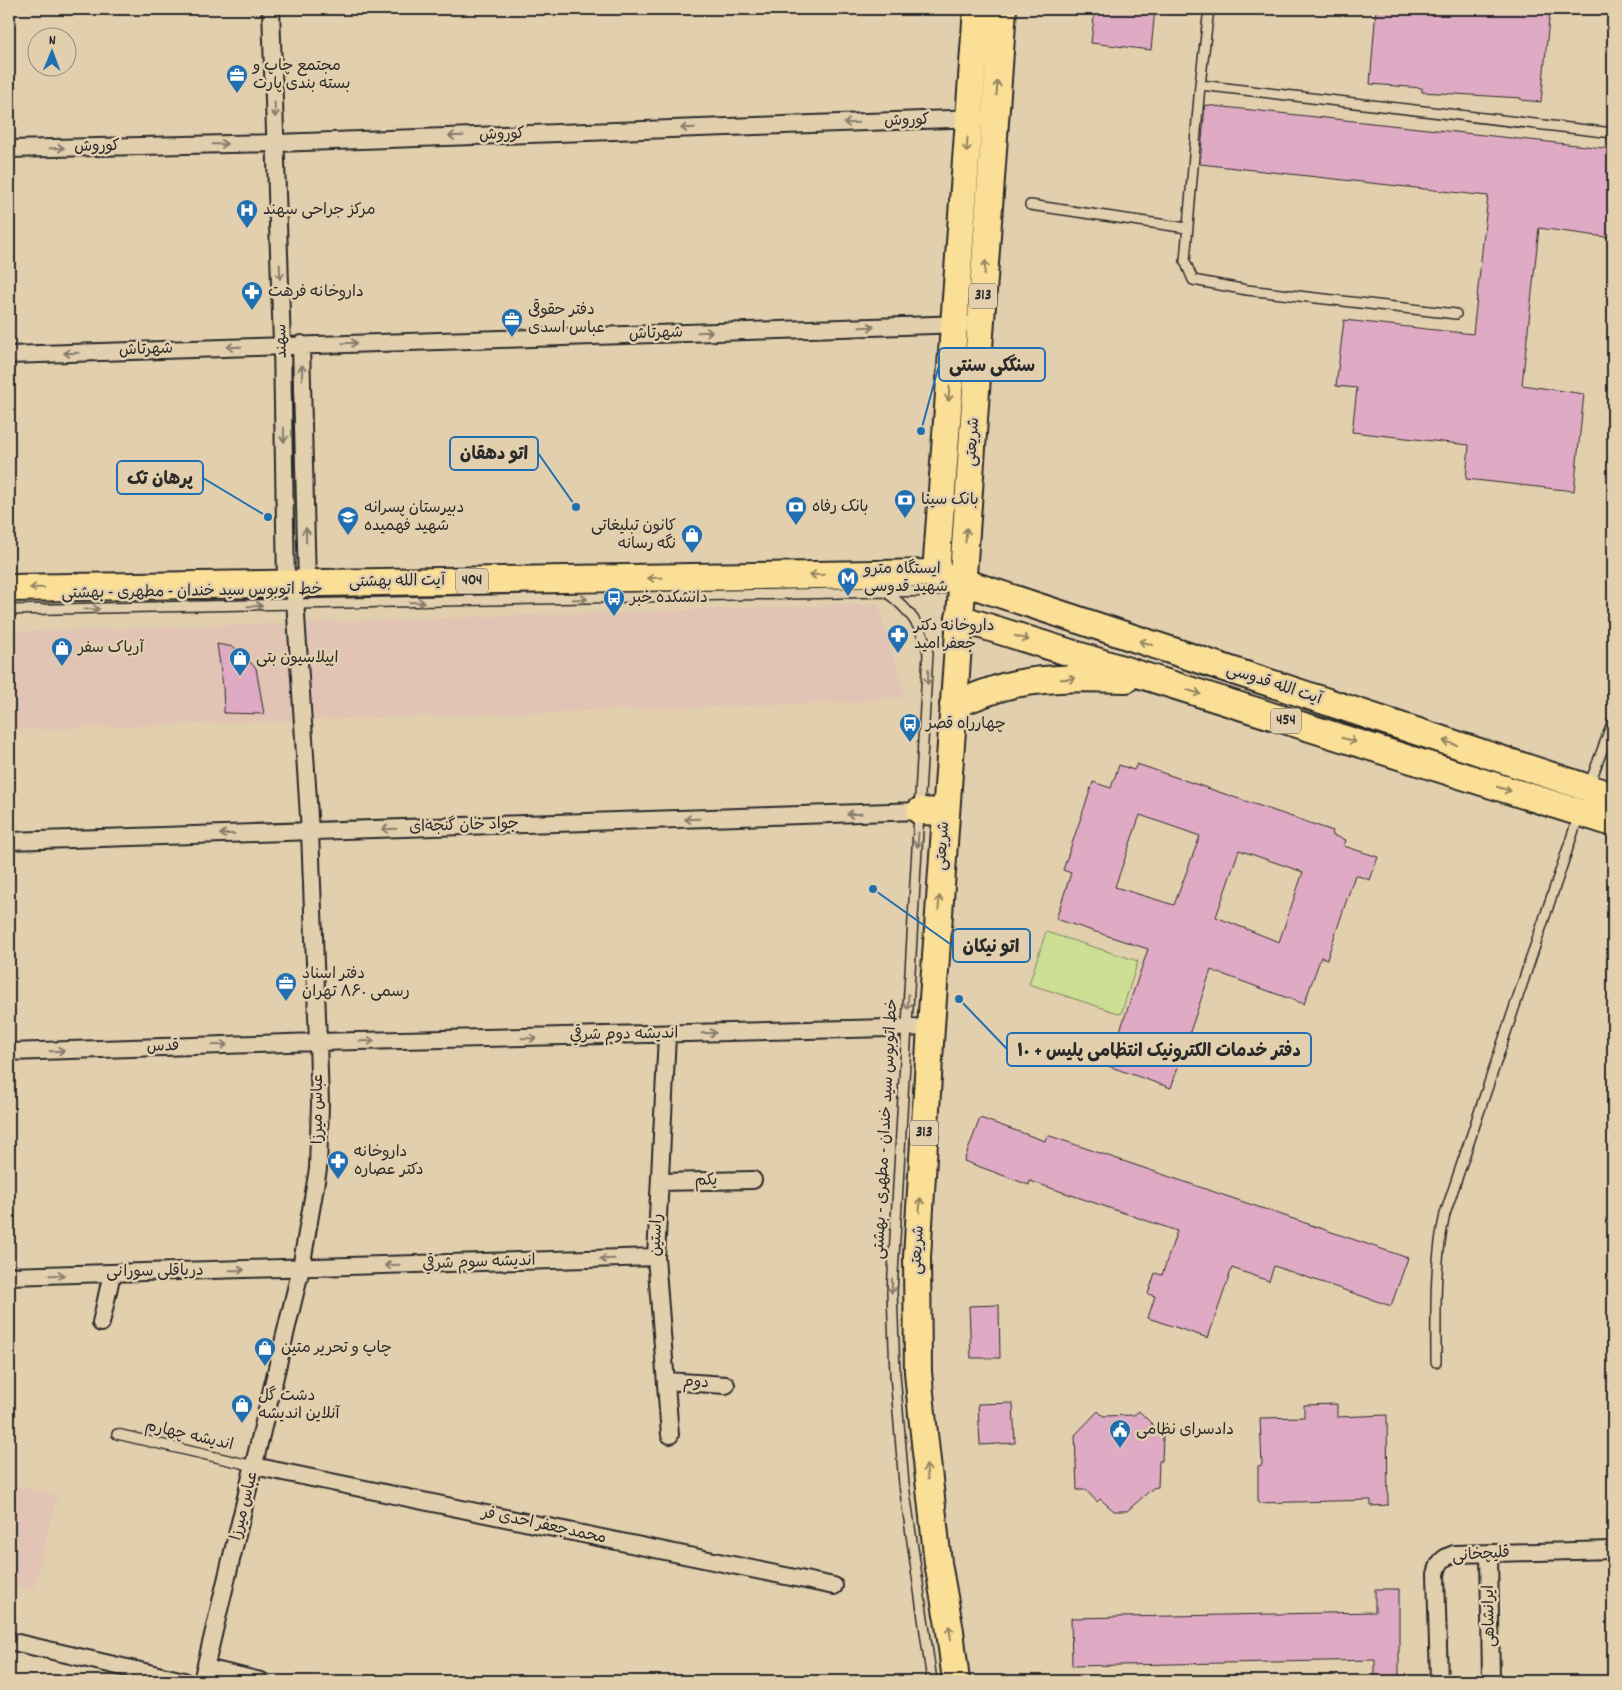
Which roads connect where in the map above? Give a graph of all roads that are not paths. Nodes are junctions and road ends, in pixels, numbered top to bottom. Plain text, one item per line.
1 (271, 9) edge
2 (977, 9) edge
3 (1003, 9) edge
4 (1209, 9) edge
5 (1200, 86) junction
6 (995, 117) junction
7 (969, 118) junction
8 (1613, 133) edge
9 (276, 143) junction
10 (9, 149) edge
11 (1030, 205) dead end
12 (1187, 228) junction
13 (1456, 314) dead end
14 (981, 324) junction
15 (954, 325) junction
16 (301, 344) junction
17 (282, 345) junction
18 (9, 355) edge
19 (936, 573) junction
20 (963, 583) junction
21 (9, 588) edge
22 (295, 589) junction
23 (886, 592) junction
24 (9, 610) edge
25 (959, 618) junction
26 (1158, 680) junction
27 (953, 706) junction
28 (1613, 720) edge
29 (1589, 788) junction
30 (1613, 796) edge
31 (920, 812) junction
32 (946, 812) junction
33 (1580, 813) junction
34 (1613, 823) edge
35 (310, 832) junction
36 (9, 841) edge
37 (919, 1027) junction
38 (667, 1034) junction
39 (318, 1042) junction
40 (9, 1052) edge
41 (753, 1180) dead end
42 (660, 1182) junction
43 (656, 1257) junction
44 (302, 1268) junction
45 (112, 1273) junction
46 (9, 1276) edge
47 (101, 1323) dead end
48 (1436, 1362) dead end
49 (666, 1381) junction
50 (726, 1385) dead end
51 (117, 1434) dead end
52 (670, 1434) dead end
53 (254, 1466) junction
54 (1613, 1550) edge
55 (1489, 1553) junction
56 (834, 1586) dead end
57 (9, 1641) edge
58 (204, 1674) edge
59 (1491, 1679) dead end
60 (184, 1681) edge
61 (261, 1681) edge
62 (932, 1681) edge
63 (956, 1681) edge
64 (1439, 1681) edge

1 -> 9 street, سهند
2 - 7 main road, شریعتی / 313
6 -> 3 main road, شریعتی / 313
4 - 5 lane
5 - 8 lane
5 - 12 lane
6 - 7 street, کوروش
14 -> 6 main road, شریعتی / 313
7 -> 9 street, کوروش
7 -> 15 main road, شریعتی / 313
10 -> 9 street, کوروش
9 -> 17 street, سهند
11 - 12 lane
12 - 13 lane
14 - 15 street, شهرتاش
20 -> 14 main road, شریعتی / 313
16 -> 15 street, شهرتاش
15 -> 19 main road, شریعتی / 313
16 - 17 street, شهرتاش
22 -> 16 street
17 -> 18 street, شهرتاش
17 -> 22 street, سهند
19 - 20 main road, آیت الله قدوسی / 454
19 -> 22 main road, آیت الله بهشتی / 404
20 - 23 lane, خط اتوبوس سید خندان - مطهری - بهشتی
20 - 25 main road, شریعتی / 313
29 -> 20 main road, آیت الله قدوسی / 454
22 -> 21 main road, آیت الله بهشتی / 404
22 -> 23 lane, خط اتوبوس سید خندان - مطهری - بهشتی
24 -> 22 lane, خط اتوبوس سید خندان - مطهری - بهشتی
22 - 35 street, عباس میرزا
23 -> 31 lane, خط اتوبوس سید خندان - مطهری - بهشتی
25 -> 26 main road, آیت الله قدوسی / 454
25 - 27 main road, شریعتی / 313
27 -> 26 main road
26 -> 33 main road, آیت الله قدوسی / 454
27 - 32 main road, شریعتی / 313
28 - 29 lane
29 - 30 main road, آیت الله قدوسی / 454
29 - 33 main road
31 - 32 main road
31 -> 35 street, جواد خان گنجه‌ای
31 -> 37 lane, خط اتوبوس سید خندان - مطهری - بهشتی
37 -> 32 main road, شریعتی / 313
33 - 34 main road, آیت الله قدوسی / 454
33 - 48 lane
35 -> 36 street, جواد خان گنجه‌ای
35 - 39 street, عباس میرزا
38 -> 37 street, انديشه دوم شرقي
37 -> 62 lane, خط اتوبوس سید خندان - مطهری - بهشتی
63 -> 37 main road, شریعتی / 313
39 -> 38 street, انديشه دوم شرقي
38 - 42 street, راستین
40 -> 39 street, قدس
39 - 44 street, عباس میرزا
41 - 42 street, یکم
42 - 43 street, راستین
43 -> 44 street, اندیشه سوم شرقي
43 - 49 street, راستین
45 -> 44 street, دریاقلی سورانی
44 - 53 street, عباس میرزا
46 -> 45 street, دریاقلی سورانی
45 - 47 street
49 - 50 street, دوم
49 - 52 street, راستین
51 - 53 lane, اندیشه چهارم
53 - 56 street, محمدجعفر احدی فر
53 - 58 street, عباس میرزا
54 - 55 street, قلیچخانی
55 - 59 street, ایرانشاهی
55 - 64 street, قلیچخانی
57 - 60 street
58 - 61 street

